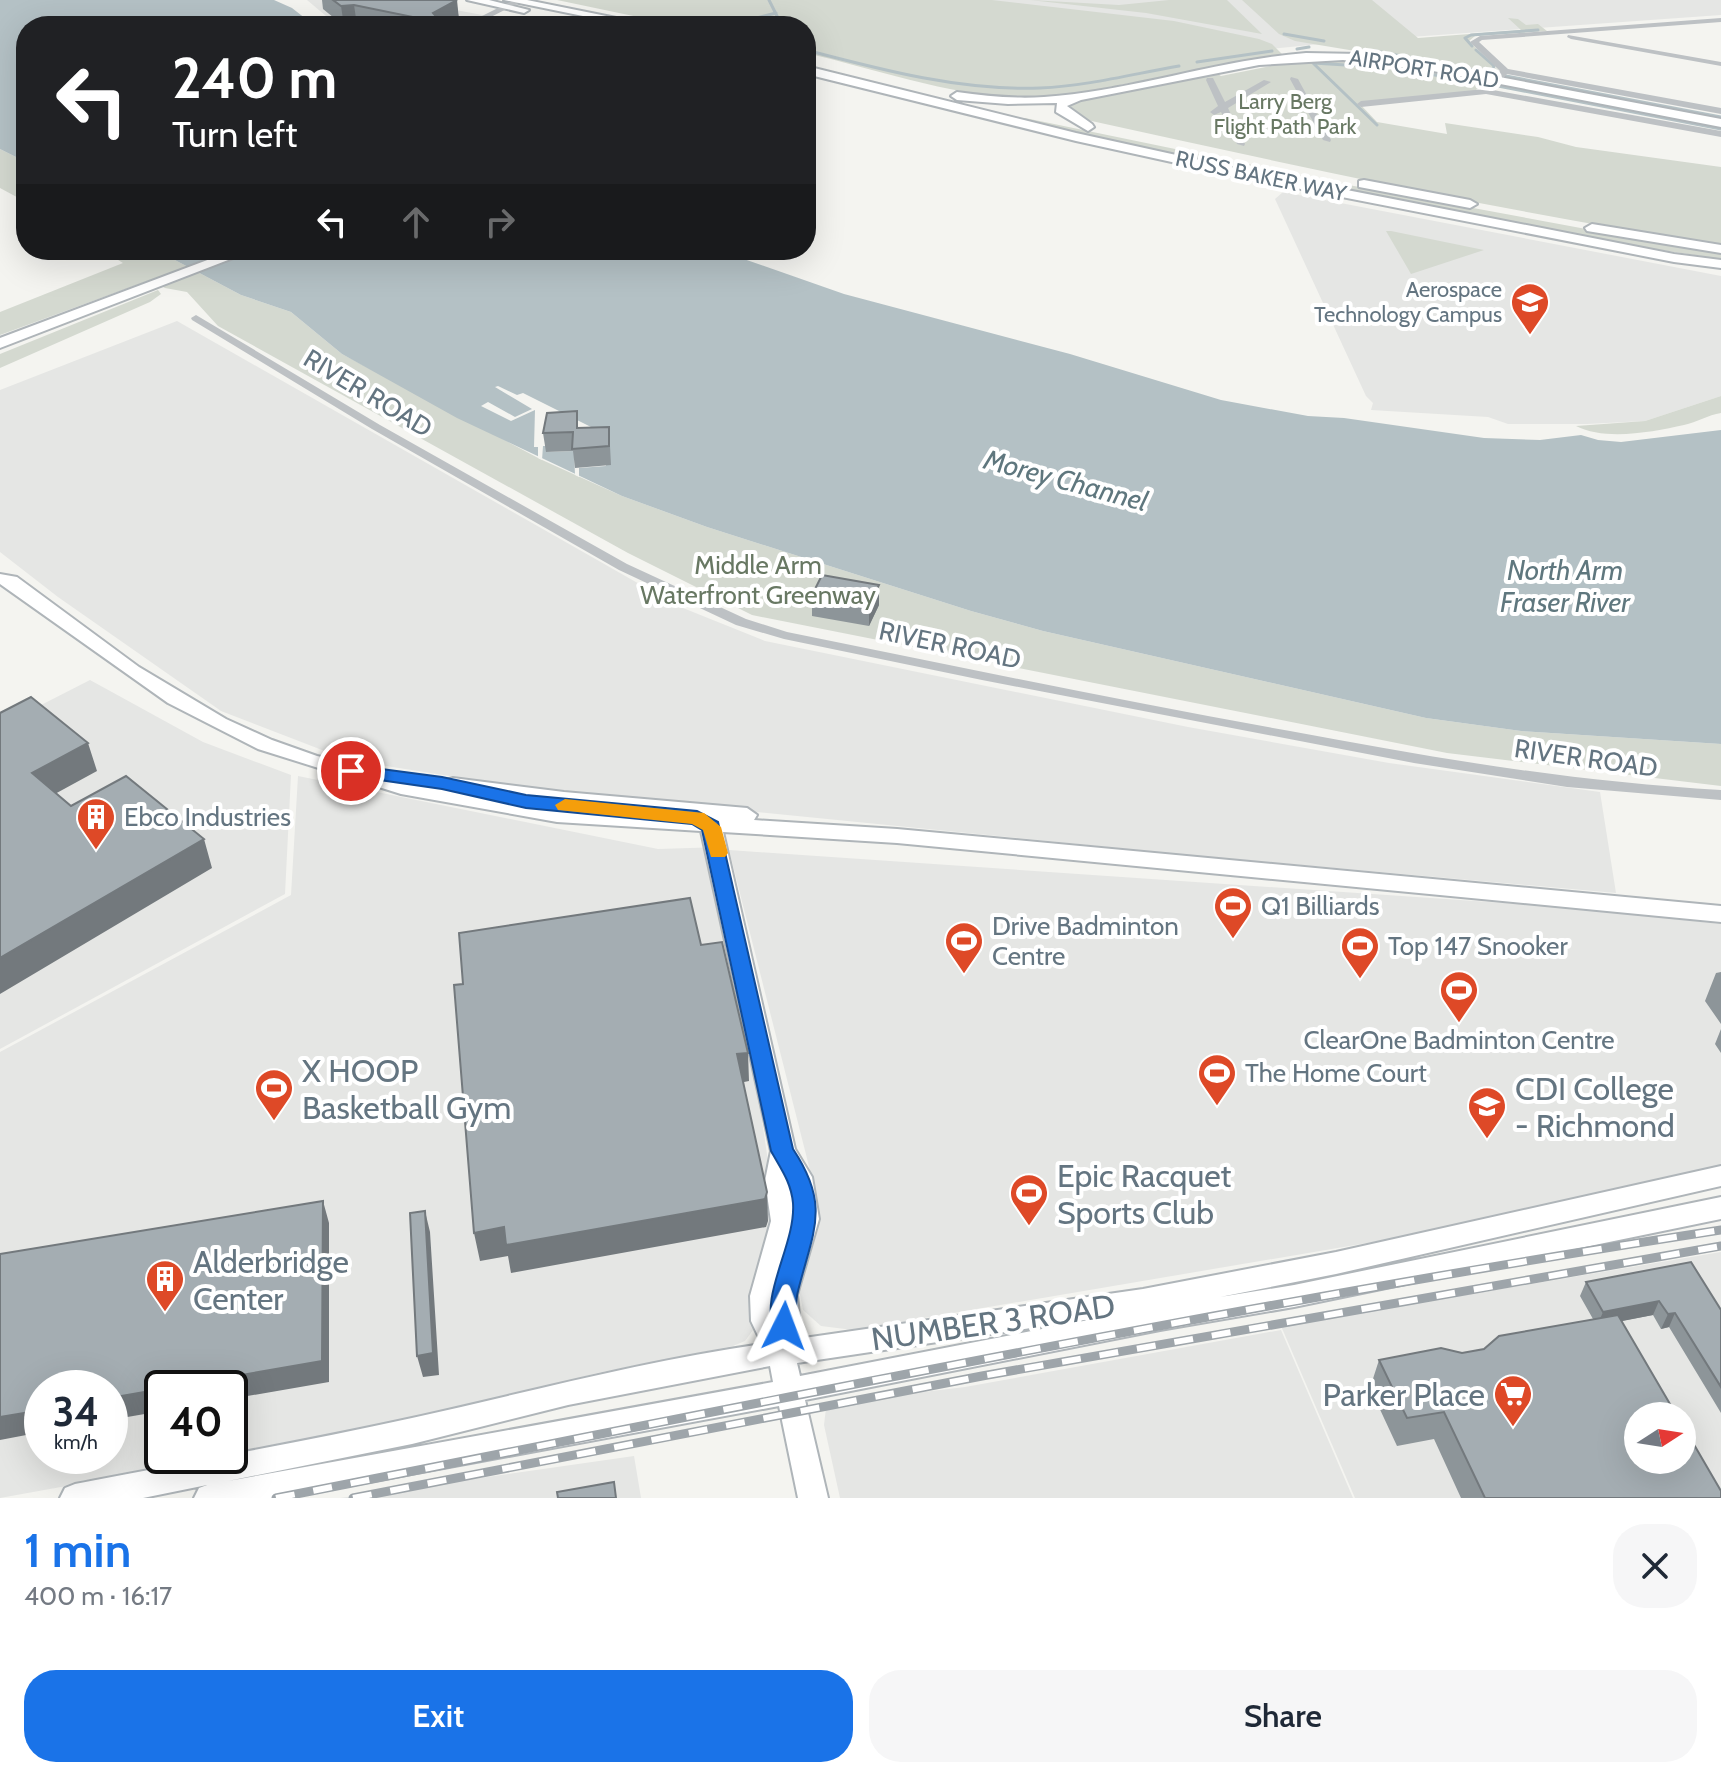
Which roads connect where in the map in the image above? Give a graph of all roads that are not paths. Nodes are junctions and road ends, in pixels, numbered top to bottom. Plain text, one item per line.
1 (472, 0) edge
2 (511, 2) edge
3 (554, 4) edge
4 (534, 12) junction
5 (489, 15) joint
6 (553, 16) edge
7 (606, 16) edge
8 (1721, 20) edge
9 (1551, 33) junction
10 (1721, 64) edge
11 (816, 69) edge
12 (816, 70) edge
13 (1501, 75) junction
14 (1294, 79) dead end
15 (1210, 80) dead end
16 (1267, 82) dead end
17 (1486, 91) junction
18 (957, 96) junction
19 (1080, 97) junction
20 (1361, 104) dead end
21 (1219, 109) junction
22 (1721, 111) edge
23 (1721, 123) edge
24 (1088, 127) junction
25 (1721, 134) edge
26 (1327, 140) dead end
27 (1241, 144) dead end
28 (1721, 249) edge
29 (221, 260) edge
30 (1721, 264) edge
31 (196, 318) dead end
32 (0, 346) edge
33 (0, 564) edge
34 (6, 580) edge
35 (351, 771) junction
36 (442, 783) junction
37 (1721, 795) edge
38 (711, 827) junction
39 (897, 836) junction
40 (1721, 914) edge
41 (1721, 1176) edge
42 (1721, 1208) edge
43 (781, 1353) junction
44 (790, 1390) junction
45 (281, 1492) edge
46 (75, 1498) edge
47 (209, 1498) edge
48 (813, 1498) edge

1 - 2 main road
2 - 3 main road
2 - 4 main road
2 - 5 street
3 - 7 main road
4 - 5 main road
4 - 6 main road
8 - 9 street
9 - 10 street
9 - 13 street
11 - 18 main road, RUSS BAKER WAY
12 - 30 main road, RUSS BAKER WAY
13 - 17 street
13 - 19 main road, AIRPORT ROAD
13 - 22 street
13 - 23 main road, AIRPORT ROAD
14 - 26 street
15 - 21 street
16 - 21 street
17 - 20 street
17 - 25 street
18 - 19 main road, AIRPORT ROAD
18 - 24 main road, RUSS BAKER WAY
19 - 24 main road
21 - 27 street
24 - 28 main road, RUSS BAKER WAY
29 - 32 main road
31 - 37 street, RIVER ROAD
33 - 34 main road
34 - 35 main road
35 - 36 main road
35 - 38 main road
36 - 38 main road
36 - 39 main road
38 - 39 main road
38 - 43 main road
39 - 40 main road
41 - 43 main road, NUMBER 3 ROAD
42 - 44 main road, NUMBER 3 ROAD
43 - 44 main road
43 - 46 main road, NUMBER 3 ROAD
44 - 45 main road, NUMBER 3 ROAD
44 - 48 main road
45 - 47 main road, NUMBER 3 ROAD

